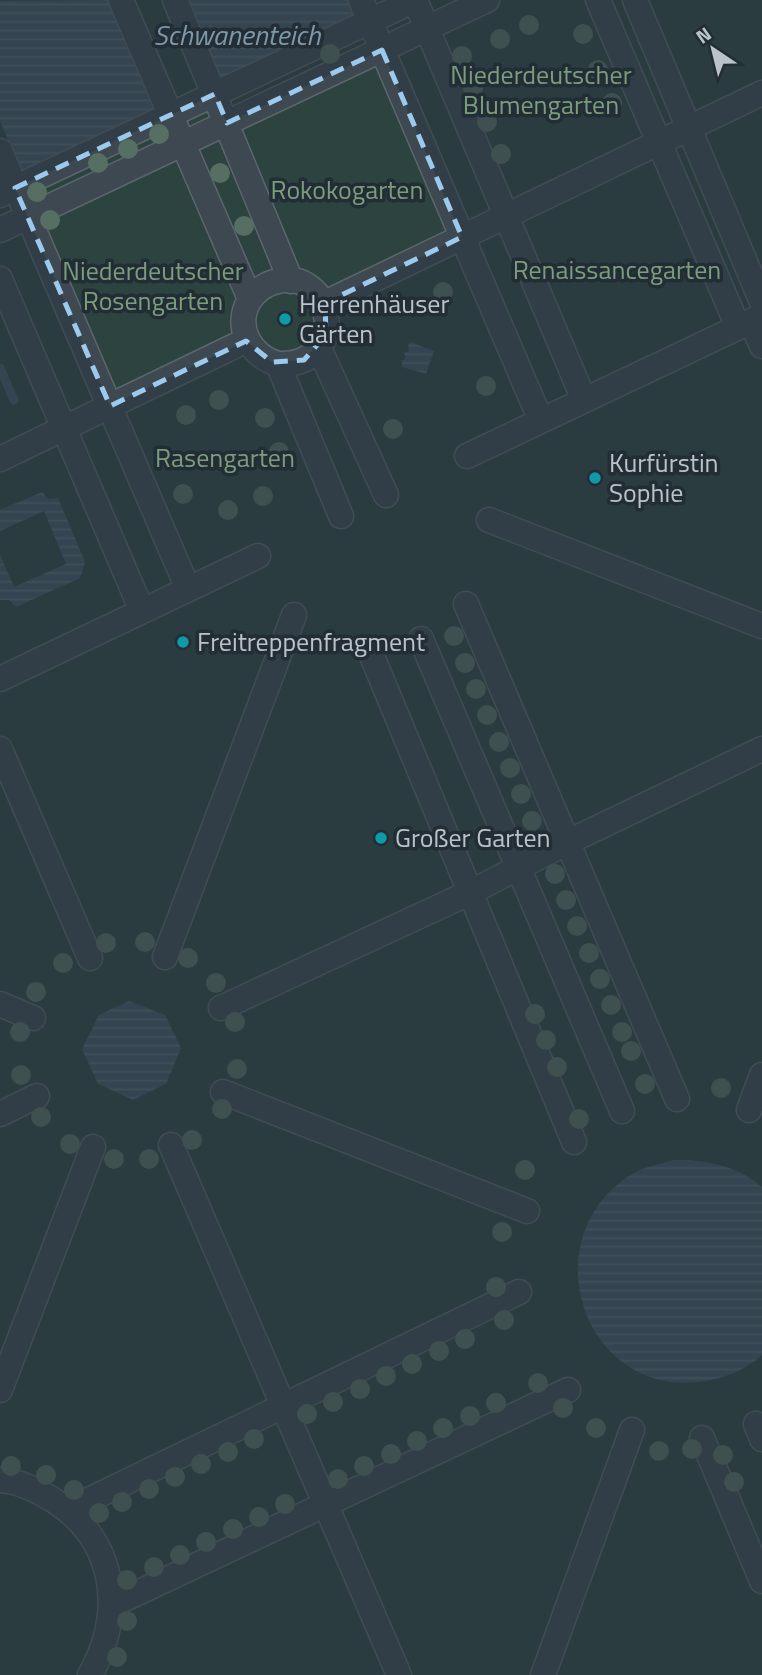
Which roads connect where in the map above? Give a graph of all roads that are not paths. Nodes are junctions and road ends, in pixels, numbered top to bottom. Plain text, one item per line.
1 (121, 0) edge
2 (175, 0) edge
3 (487, 0) edge
4 (598, 0) edge
5 (635, 0) edge
6 (365, 10) edge
7 (427, 29) junction
8 (382, 50) junction
9 (762, 93) edge
10 (215, 94) junction
11 (170, 115) junction
12 (227, 123) junction
13 (689, 128) junction
14 (659, 142) junction
15 (182, 144) junction
16 (0, 151) edge
17 (8, 192) edge
18 (506, 216) junction
19 (28, 217) junction
20 (0, 230) edge
21 (462, 237) junction
22 (0, 279) edge
23 (291, 281) junction
24 (250, 299) junction
25 (323, 304) junction
26 (753, 316) edge
27 (247, 340) junction
28 (762, 346) edge
29 (319, 348) junction
30 (278, 364) junction
31 (584, 400) junction
32 (110, 406) junction
33 (541, 421) junction
34 (65, 428) junction
35 (467, 456) dead end
36 (0, 459) edge
37 (386, 495) dead end
38 (341, 516) dead end
39 (489, 520) dead end
40 (257, 556) dead end
41 (188, 589) junction
42 (466, 604) dead end
43 (142, 611) junction
44 (294, 615) dead end
45 (762, 626) edge
46 (421, 639) dead end
47 (369, 649) dead end
48 (0, 679) edge
49 (0, 749) edge
50 (762, 749) edge
51 (568, 842) junction
52 (518, 867) junction
53 (469, 893) junction
54 (165, 957) dead end
55 (90, 958) dead end
56 (0, 1004) edge
57 (221, 1008) dead end
58 (33, 1018) dead end
59 (762, 1075) edge
60 (223, 1091) dead end
61 (37, 1096) dead end
62 (677, 1099) dead end
63 (749, 1110) dead end
64 (622, 1111) dead end
65 (0, 1114) edge
66 (574, 1142) dead end
67 (171, 1145) dead end
68 (93, 1147) dead end
69 (527, 1211) dead end
70 (519, 1292) dead end
71 (0, 1390) edge
72 (568, 1390) dead end
73 (283, 1405) junction
74 (632, 1430) dead end
75 (702, 1438) dead end
76 (0, 1480) edge
77 (327, 1505) junction
78 (68, 1510) junction
79 (762, 1581) edge
80 (112, 1605) junction
81 (90, 1675) edge
82 (400, 1675) edge
83 (543, 1675) edge

1 - 11 street
2 - 10 street
3 - 7 street
4 - 14 street
5 - 13 street
6 - 7 street
6 - 8 street
6 - 10 street
7 - 8 street
7 - 18 street
8 - 12 street
8 - 21 street
9 - 13 street
10 - 11 street
10 - 12 street
11 - 15 street
11 - 17 street
12 - 15 street
12 - 23 street
13 - 14 street
13 - 26 street
14 - 18 street
14 - 26 street
15 - 19 street
15 - 24 street
16 - 17 street
17 - 19 street
18 - 21 street
18 - 31 street
19 - 20 street
19 - 32 street
21 - 25 street
21 - 33 street
22 - 34 street
23 - 24 street
23 - 25 street
24 - 27 street
25 - 29 street
26 - 28 street
26 - 31 street
27 - 30 street
27 - 32 street
29 - 30 street
29 - 37 street
30 - 38 street
31 - 33 street
32 - 34 street
32 - 41 street
33 - 35 street
34 - 36 street
34 - 43 street
39 - 45 street
40 - 41 street
41 - 43 street
42 - 51 street
43 - 48 street
44 - 54 street
46 - 52 street
47 - 53 street
49 - 55 street
50 - 51 street
51 - 52 street
51 - 62 street
52 - 53 street
52 - 64 street
53 - 57 street
53 - 66 street
56 - 58 street
59 - 63 street
60 - 69 street
61 - 65 street
67 - 73 street
68 - 71 street
70 - 73 street
72 - 77 street
73 - 77 street
73 - 78 street
74 - 83 street
75 - 79 street
76 - 78 street
77 - 80 street
77 - 82 street
78 - 80 street
80 - 81 street

